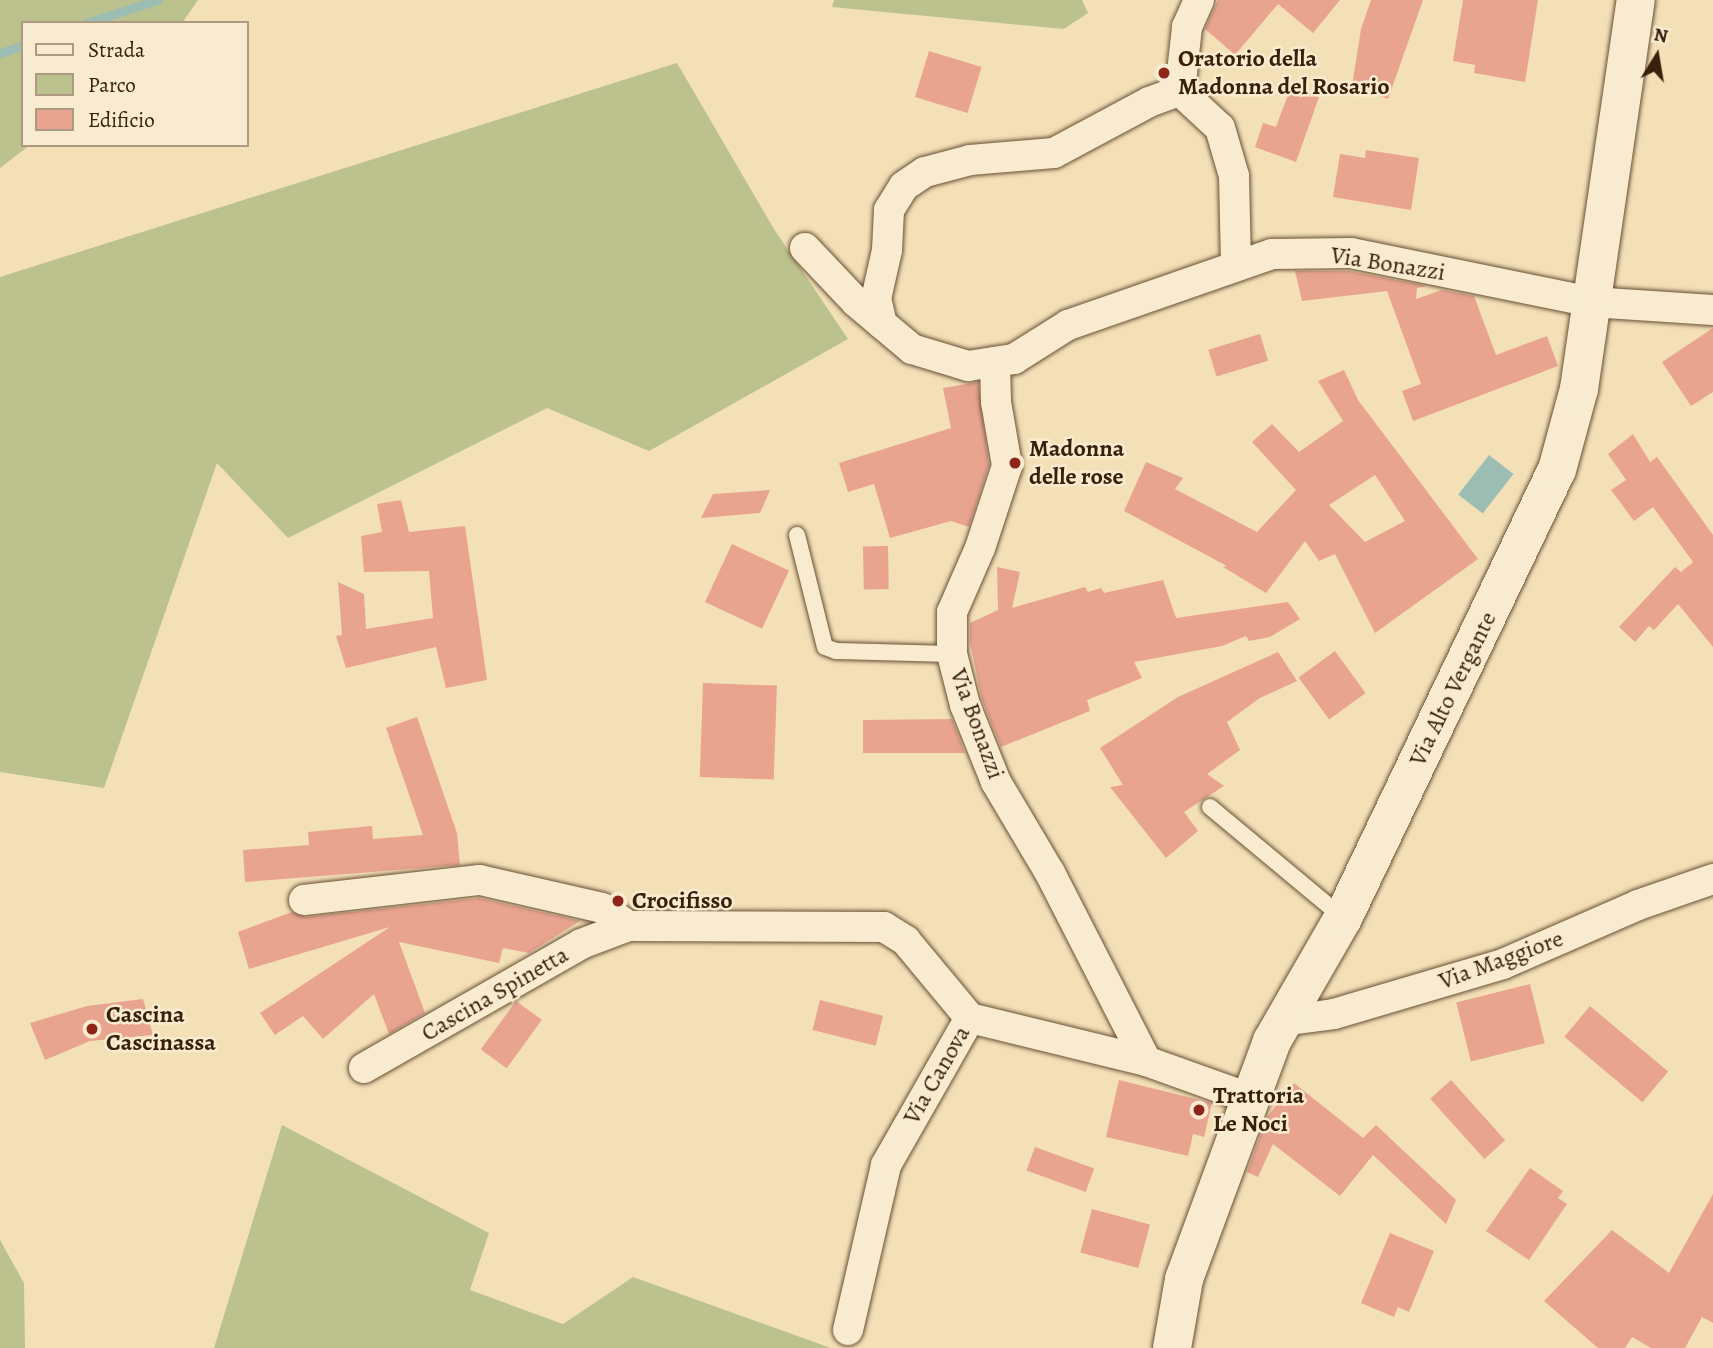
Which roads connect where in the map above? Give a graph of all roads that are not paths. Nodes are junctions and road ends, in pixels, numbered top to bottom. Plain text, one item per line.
1 (1199, 0) edge
2 (1636, 0) edge
3 (1180, 91) junction
4 (805, 248) dead end
5 (1236, 263) junction
6 (1591, 302) junction
7 (1713, 310) edge
8 (882, 324) junction
9 (995, 362) junction
10 (797, 535) dead end
11 (952, 654) junction
12 (1210, 807) dead end
13 (1713, 879) edge
14 (304, 900) dead end
15 (1343, 918) junction
16 (629, 926) junction
17 (970, 1017) junction
18 (1289, 1017) junction
19 (1146, 1061) junction
20 (364, 1068) dead end
21 (1249, 1098) junction
22 (848, 1330) dead end
23 (1172, 1348) edge

1 - 3 street
2 - 6 main road, Via Alto Vergante
3 - 5 street
3 - 8 street
4 - 8 street, Via Bonazzi
5 - 6 street, Via Bonazzi
5 - 9 street, Via Bonazzi
6 - 7 street, Via Bonazzi
6 - 15 main road, Via Alto Vergante
8 - 9 street, Via Bonazzi
9 - 11 street, Via Bonazzi
10 - 11 lane
11 - 19 street, Via Bonazzi
12 - 15 lane
13 - 18 street, Via Maggiore
14 - 16 street
15 - 18 main road, Via Alto Vergante
16 - 17 street, Cascina Spinetta
16 - 20 street, Cascina Spinetta
17 - 19 street, Via Canova
17 - 22 street, Via Canova
18 - 21 main road, Via Alto Vergante
19 - 21 street, Via Canova
21 - 23 main road, Via Alto Vergante

